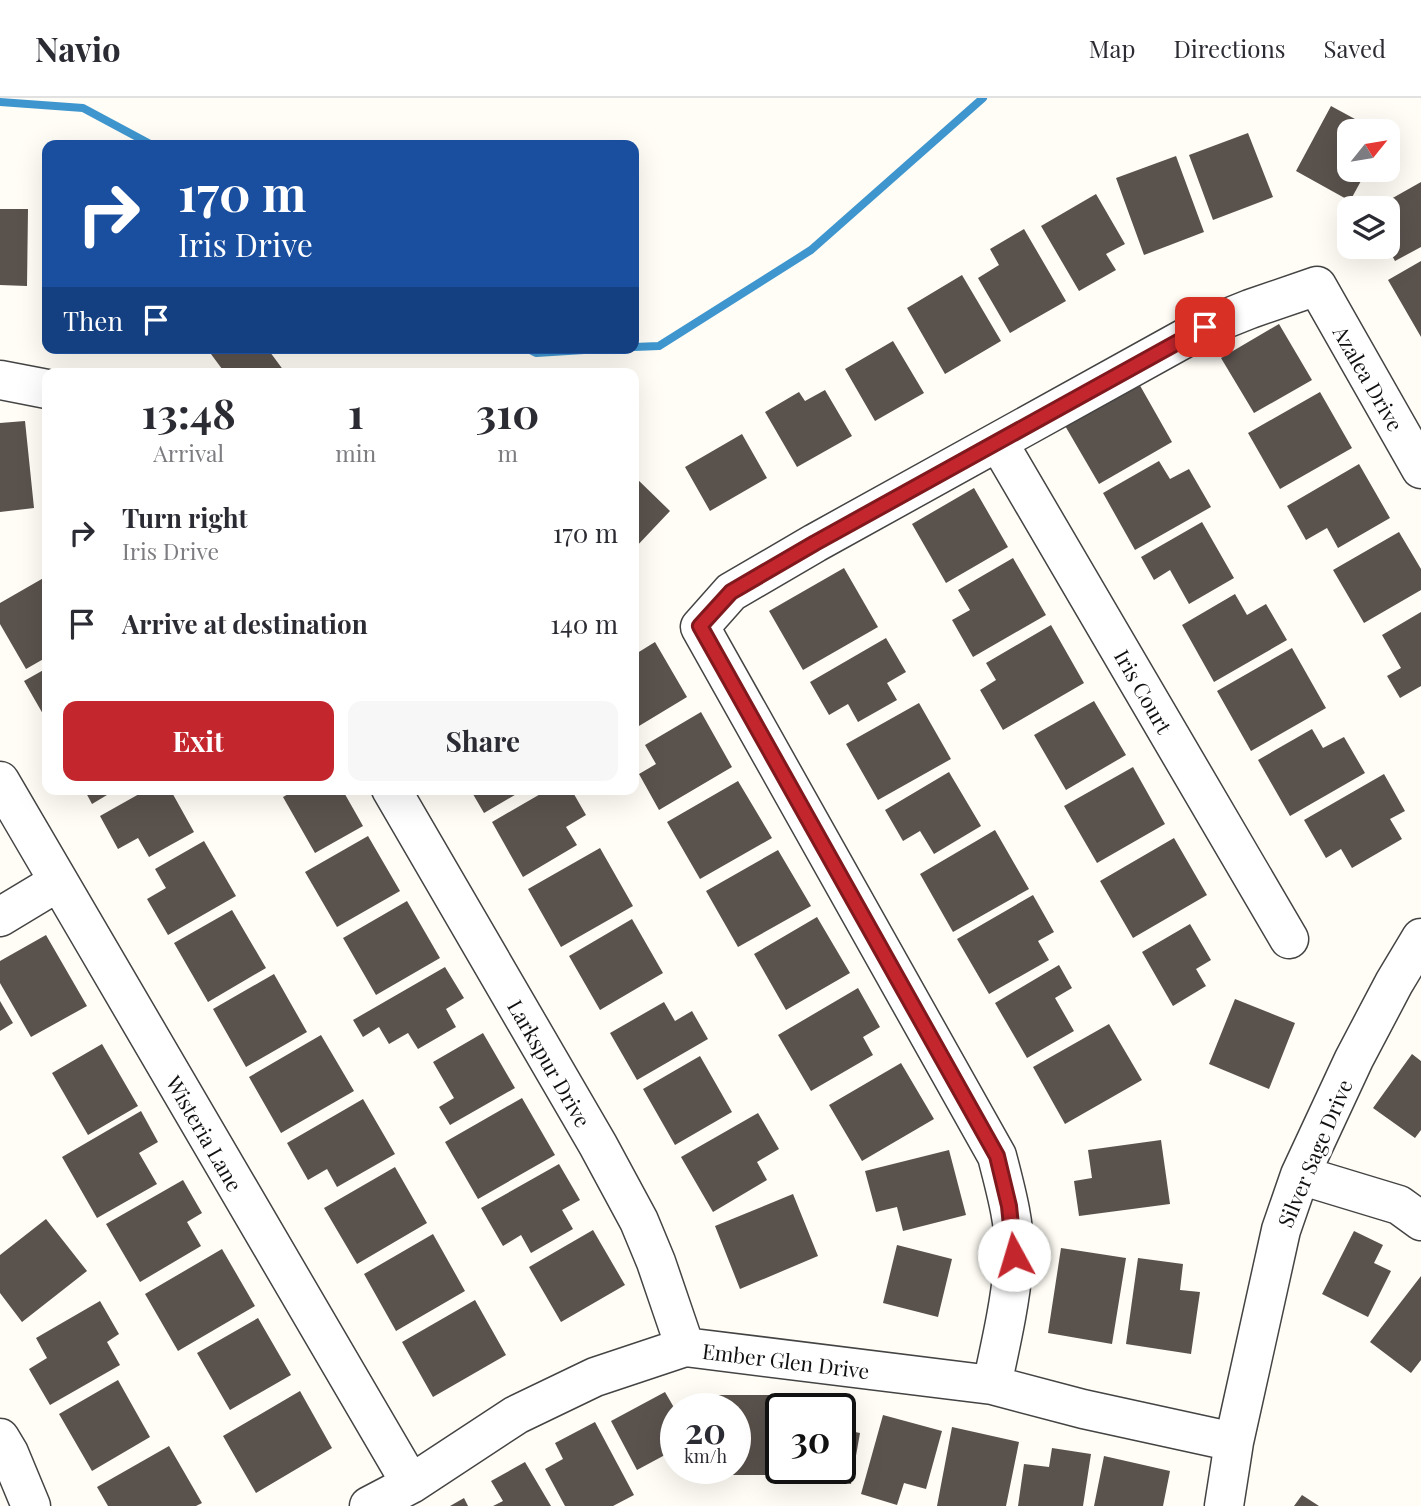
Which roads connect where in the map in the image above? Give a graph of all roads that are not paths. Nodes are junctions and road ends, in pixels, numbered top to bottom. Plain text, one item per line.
1 (0, 380) edge
2 (42, 388) edge
3 (998, 442) junction
4 (1421, 469) edge
5 (0, 781) edge
6 (394, 795) edge
7 (58, 882) junction
8 (0, 917) edge
9 (1421, 938) edge
10 (1289, 939) dead end
11 (1300, 1174) junction
12 (1421, 1221) edge
13 (685, 1347) junction
14 (992, 1385) junction
15 (0, 1438) edge
16 (1234, 1443) junction
17 (411, 1484) junction
18 (31, 1506) edge
19 (369, 1506) edge
20 (1224, 1506) edge

1 - 2 street
3 - 4 street, Azalea Drive
3 - 10 street, Iris Court
3 - 14 street
5 - 7 street, Wisteria Lane
6 - 13 street, Larkspur Drive
7 - 8 street
7 - 17 street, Wisteria Lane
9 - 11 street, Silver Sage Drive
11 - 12 street
11 - 16 street, Silver Sage Drive
13 - 14 street, Ember Glen Drive
13 - 17 street, Ember Glen Drive
14 - 16 street, Ember Glen Drive
15 - 18 street
16 - 20 street, Silver Sage Drive
17 - 19 street, Ember Glen Drive

